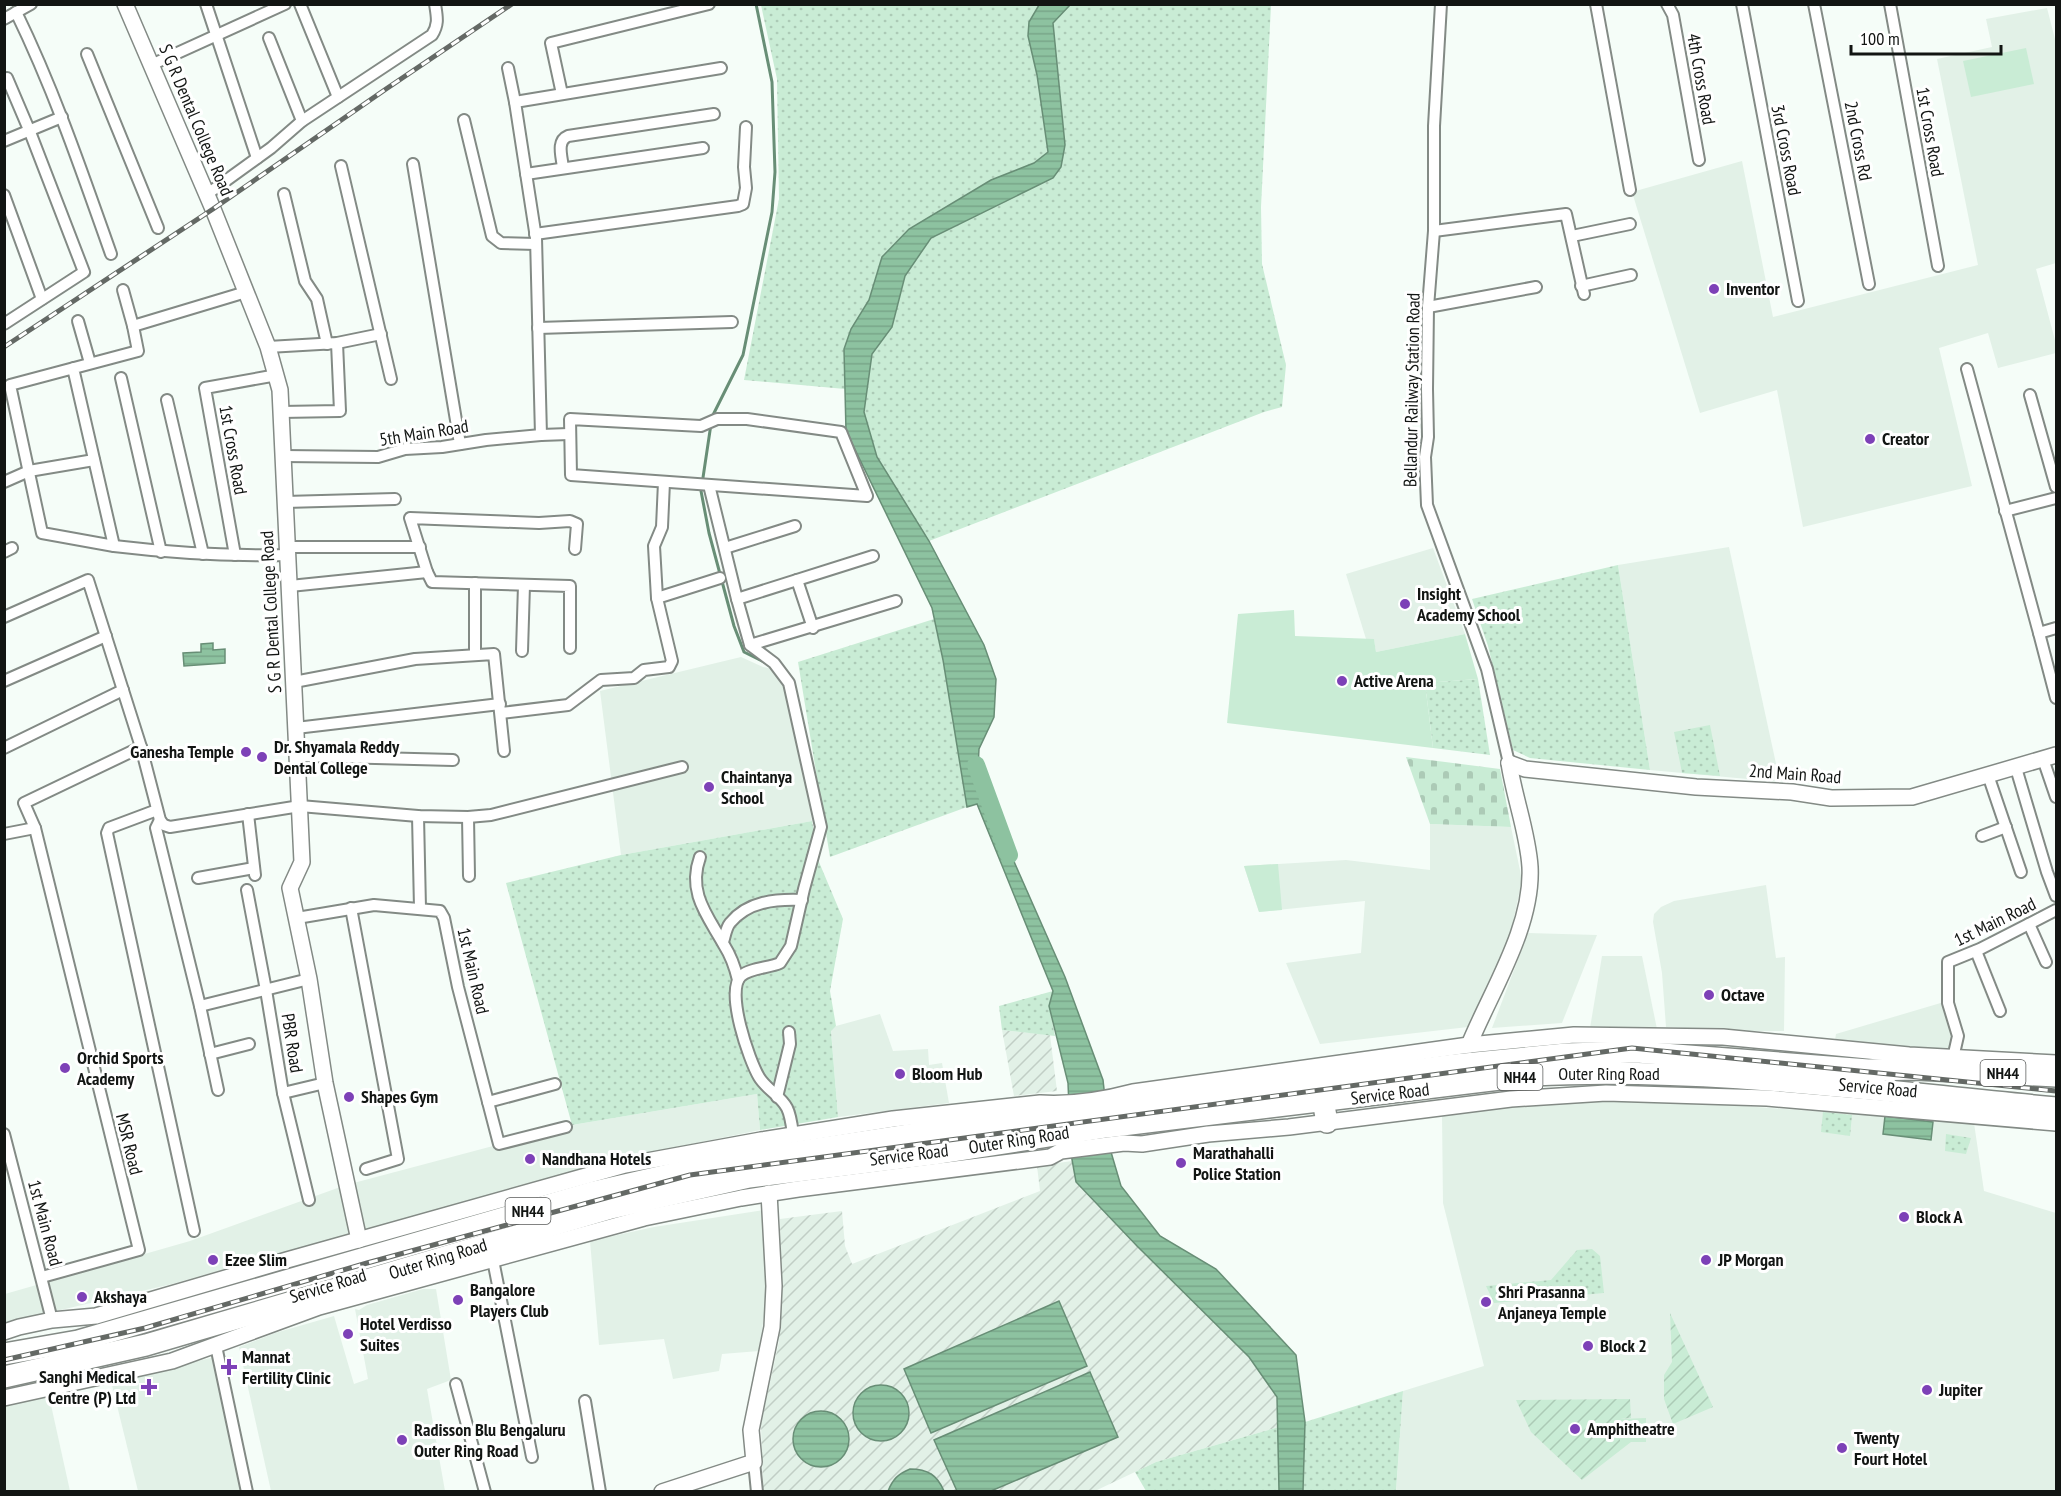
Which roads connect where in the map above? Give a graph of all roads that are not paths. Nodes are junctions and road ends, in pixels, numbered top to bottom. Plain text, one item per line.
1 (31, 4) edge
2 (125, 4) edge
3 (206, 4) edge
4 (285, 4) edge
5 (300, 4) edge
6 (435, 4) edge
7 (709, 4) edge
8 (1441, 4) edge
9 (1596, 4) edge
10 (1667, 4) edge
11 (1742, 4) edge
12 (1815, 4) edge
13 (1890, 4) edge
14 (16, 12) junction
15 (4, 19) edge
16 (217, 35) junction
17 (269, 38) dead end
18 (87, 54) dead end
19 (151, 64) junction
20 (508, 68) dead end
21 (721, 68) dead end
22 (6, 78) dead end
23 (562, 94) junction
24 (338, 97) junction
25 (514, 102) junction
26 (714, 114) dead end
27 (62, 117) junction
28 (464, 120) dead end
29 (302, 121) junction
30 (746, 127) dead end
31 (30, 132) junction
32 (4, 141) edge
33 (703, 148) dead end
34 (257, 158) junction
35 (1699, 160) dead end
36 (412, 164) dead end
37 (341, 166) dead end
38 (563, 168) junction
39 (526, 174) junction
40 (1630, 189) dead end
41 (284, 194) dead end
42 (4, 195) edge
43 (206, 195) junction
44 (1630, 224) dead end
45 (158, 228) dead end
46 (1434, 231) junction
47 (1572, 236) junction
48 (536, 239) junction
49 (111, 254) dead end
50 (1938, 266) dead end
51 (1631, 275) dead end
52 (1869, 284) dead end
53 (1536, 287) dead end
54 (123, 290) dead end
55 (246, 292) junction
56 (42, 299) junction
57 (1798, 301) dead end
58 (1428, 307) junction
59 (78, 321) dead end
60 (732, 322) dead end
61 (4, 324) edge
62 (133, 326) junction
63 (538, 328) junction
64 (381, 333) junction
65 (332, 343) junction
66 (268, 347) junction
67 (90, 363) junction
68 (73, 368) junction
69 (1966, 369) dead end
70 (277, 375) junction
71 (121, 378) dead end
72 (391, 379) dead end
73 (2030, 395) dead end
74 (167, 400) dead end
75 (281, 412) junction
76 (569, 434) junction
77 (541, 435) junction
78 (460, 444) junction
79 (283, 456) junction
80 (94, 460) junction
81 (29, 471) junction
82 (4, 482) edge
83 (664, 482) junction
84 (704, 485) junction
85 (2056, 487) edge
86 (2056, 498) edge
87 (394, 499) dead end
88 (285, 502) junction
89 (2005, 511) junction
90 (795, 526) dead end
91 (114, 546) junction
92 (420, 547) junction
93 (725, 548) junction
94 (575, 549) dead end
95 (288, 551) junction
96 (161, 552) junction
97 (202, 554) junction
98 (235, 555) junction
99 (873, 556) dead end
100 (427, 572) junction
101 (720, 578) dead end
102 (797, 580) junction
103 (475, 583) junction
104 (524, 585) junction
105 (290, 586) junction
106 (657, 598) junction
107 (737, 599) junction
108 (896, 601) dead end
109 (4, 617) edge
110 (813, 628) junction
111 (2056, 628) edge
112 (2039, 633) junction
113 (106, 636) junction
114 (750, 645) junction
115 (570, 648) dead end
116 (522, 651) dead end
117 (475, 654) junction
118 (4, 681) edge
119 (294, 682) junction
120 (123, 690) junction
121 (2056, 698) edge
122 (501, 708) junction
123 (296, 728) junction
124 (141, 747) junction
125 (4, 748) edge
126 (504, 751) dead end
127 (298, 756) junction
128 (2050, 757) edge
129 (453, 760) dead end
130 (1509, 763) junction
131 (682, 767) dead end
132 (2016, 768) junction
133 (1988, 775) junction
134 (2056, 797) edge
135 (300, 806) junction
136 (248, 814) junction
137 (158, 815) junction
138 (418, 816) junction
139 (468, 817) junction
140 (2006, 826) junction
141 (34, 828) junction
142 (4, 834) edge
143 (1982, 836) dead end
144 (700, 857) dead end
145 (2021, 872) dead end
146 (469, 876) dead end
147 (198, 878) dead end
148 (247, 890) dead end
149 (2056, 896) edge
150 (802, 900) junction
151 (351, 908) junction
152 (420, 908) junction
153 (2056, 910) edge
154 (297, 918) junction
155 (2029, 924) junction
156 (723, 942) junction
157 (1976, 951) junction
158 (2046, 962) dead end
159 (309, 979) junction
160 (738, 980) junction
161 (267, 990) junction
162 (200, 1006) junction
163 (2000, 1011) dead end
164 (789, 1032) dead end
165 (249, 1044) dead end
166 (1469, 1045) junction
167 (210, 1054) junction
168 (1953, 1058) junction
169 (1913, 1062) junction
170 (2056, 1063) edge
171 (2056, 1076) edge
172 (325, 1083) junction
173 (555, 1084) dead end
174 (218, 1090) dead end
175 (283, 1092) junction
176 (2056, 1095) edge
177 (777, 1097) junction
178 (1924, 1099) junction
179 (1323, 1101) junction
180 (488, 1102) junction
181 (2056, 1108) edge
182 (1062, 1109) junction
183 (1117, 1119) junction
184 (1327, 1122) junction
185 (2056, 1123) edge
186 (566, 1127) dead end
187 (4, 1134) edge
188 (793, 1135) junction
189 (1056, 1143) junction
190 (366, 1169) dead end
191 (770, 1194) junction
192 (309, 1200) dead end
193 (194, 1232) dead end
194 (359, 1240) junction
195 (493, 1260) junction
196 (42, 1277) junction
197 (52, 1320) junction
198 (4, 1332) edge
199 (216, 1346) junction
200 (4, 1354) edge
201 (4, 1377) edge
202 (456, 1384) dead end
203 (4, 1398) edge
204 (585, 1401) dead end
205 (532, 1457) dead end
206 (754, 1462) junction
207 (247, 1491) edge
208 (485, 1491) edge
209 (600, 1491) edge
210 (662, 1491) edge
211 (757, 1491) edge

1 - 14 street
2 - 19 street, S G R Dental College Road
3 - 16 street
4 - 16 street
5 - 24 street
6 - 24 street
7 - 23 street
8 - 46 street, Bellandur Railway Station Road
9 - 40 street
10 - 35 street, 4th Cross Road
11 - 57 street, 3rd Cross Road
12 - 52 street, 2nd Cross Rd
13 - 50 street, 1st Cross Road
14 - 15 street
14 - 27 street
16 - 19 street
16 - 34 street
17 - 29 street
18 - 45 street
19 - 43 street, S G R Dental College Road
20 - 25 street
21 - 23 street
22 - 31 street
23 - 25 street
24 - 29 street
25 - 39 street
26 - 38 street
27 - 31 street
27 - 49 street
28 - 48 street
29 - 34 street
30 - 48 street
31 - 32 street
31 - 56 street
33 - 38 street
34 - 43 street
36 - 78 street
37 - 64 street
38 - 39 street
39 - 48 street
41 - 65 street
42 - 56 street
43 - 55 street, S G R Dental College Road
44 - 47 street
46 - 47 street
46 - 58 street, Bellandur Railway Station Road
47 - 51 street
48 - 63 street
53 - 58 street
54 - 62 street
55 - 62 street
55 - 66 street, S G R Dental College Road
56 - 61 street
58 - 130 street, Bellandur Railway Station Road
59 - 67 street
60 - 63 street
62 - 67 street
63 - 77 street
64 - 65 street
64 - 72 street
65 - 66 street
65 - 75 street
66 - 70 street, S G R Dental College Road
67 - 68 street
68 - 80 street
68 - 81 street
69 - 89 street
70 - 75 street, S G R Dental College Road
70 - 98 street, 1st Cross Road
71 - 96 street
73 - 85 street
74 - 97 street
75 - 79 street, S G R Dental College Road
76 - 77 street, 5th Main Road
76 - 83 street
76 - 84 street
77 - 78 street, 5th Main Road
78 - 79 street, 5th Main Road
79 - 88 street, S G R Dental College Road
80 - 81 street
80 - 91 street
81 - 82 street
81 - 91 street
83 - 84 street
83 - 106 street
84 - 93 street
86 - 89 street
87 - 88 street
88 - 95 street, S G R Dental College Road
89 - 112 street
90 - 93 street
91 - 96 street
92 - 94 street
92 - 95 street
92 - 100 street
93 - 107 street
95 - 98 street
95 - 105 street, S G R Dental College Road
96 - 97 street
97 - 98 street
99 - 102 street
100 - 103 street
100 - 105 street
101 - 106 street
102 - 107 street
102 - 110 street
103 - 104 street
103 - 117 street
104 - 115 street
104 - 116 street
105 - 119 street, S G R Dental College Road
106 - 122 street
107 - 114 street
108 - 110 street
109 - 113 street
110 - 114 street
111 - 112 street
112 - 121 street
113 - 118 street
113 - 120 street
114 - 150 street
117 - 119 street
117 - 122 street
119 - 123 street, S G R Dental College Road
120 - 124 street
120 - 125 street
122 - 123 street
122 - 126 street
123 - 127 street, S G R Dental College Road
124 - 137 street
124 - 141 street
127 - 129 street
127 - 135 street, S G R Dental College Road
128 - 132 street, 2nd Main Road
128 - 134 street
130 - 133 street, 2nd Main Road
130 - 166 street
131 - 139 street
132 - 133 street, 2nd Main Road
132 - 149 street
133 - 140 street
135 - 136 street
135 - 138 street
135 - 154 street, S G R Dental College Road
136 - 137 street
136 - 147 street
137 - 162 street
137 - 193 street
138 - 139 street
138 - 152 street
139 - 146 street
140 - 143 street
140 - 145 street
141 - 142 street
141 - 196 street, MSR Road
144 - 156 street
148 - 161 street, PBR Road
150 - 156 street
150 - 160 street
151 - 152 street, 1st Main Road
151 - 154 street, 1st Main Road
151 - 190 street
152 - 180 street, 1st Main Road
153 - 155 street, 1st Main Road
154 - 159 street, S G R Dental College Road
155 - 157 street, 1st Main Road
155 - 158 street
156 - 160 street
157 - 163 street
157 - 168 street, 1st Main Road
159 - 161 street
159 - 172 street, S G R Dental College Road
160 - 177 street
161 - 162 street
161 - 175 street, PBR Road
162 - 167 street
164 - 177 street
165 - 167 street
166 - 169 street, Service Road
166 - 183 street, Service Road
167 - 174 street
168 - 169 street, Service Road
168 - 170 street, Service Road
169 - 171 highway, Outer Ring Road / NH44
169 - 183 highway, Outer Ring Road / NH44
172 - 175 street
172 - 194 street, S G R Dental College Road
173 - 180 street
175 - 192 street, PBR Road
176 - 178 highway
177 - 188 street
178 - 179 highway, Outer Ring Road / NH44
178 - 181 highway, Outer Ring Road / NH44
178 - 184 street, Service Road
178 - 185 street, Service Road
179 - 183 highway, Outer Ring Road / NH44
179 - 184 highway
180 - 186 street, 1st Main Road
182 - 183 highway, Outer Ring Road / NH44
182 - 188 street, Service Road
182 - 200 highway, Outer Ring Road / NH44
183 - 184 street, Service Road
183 - 189 highway, Outer Ring Road / NH44
187 - 196 street, 1st Main Road
188 - 194 street, Service Road
189 - 191 street, Service Road
189 - 201 highway, Outer Ring Road / NH44
191 - 195 street, Service Road
191 - 206 street
194 - 197 street, Service Road
195 - 199 street, Service Road
195 - 205 street
196 - 197 street, 1st Main Road
197 - 198 street, Service Road
199 - 203 street, Service Road
199 - 207 street
202 - 208 street
204 - 209 street
206 - 210 street
206 - 211 street

